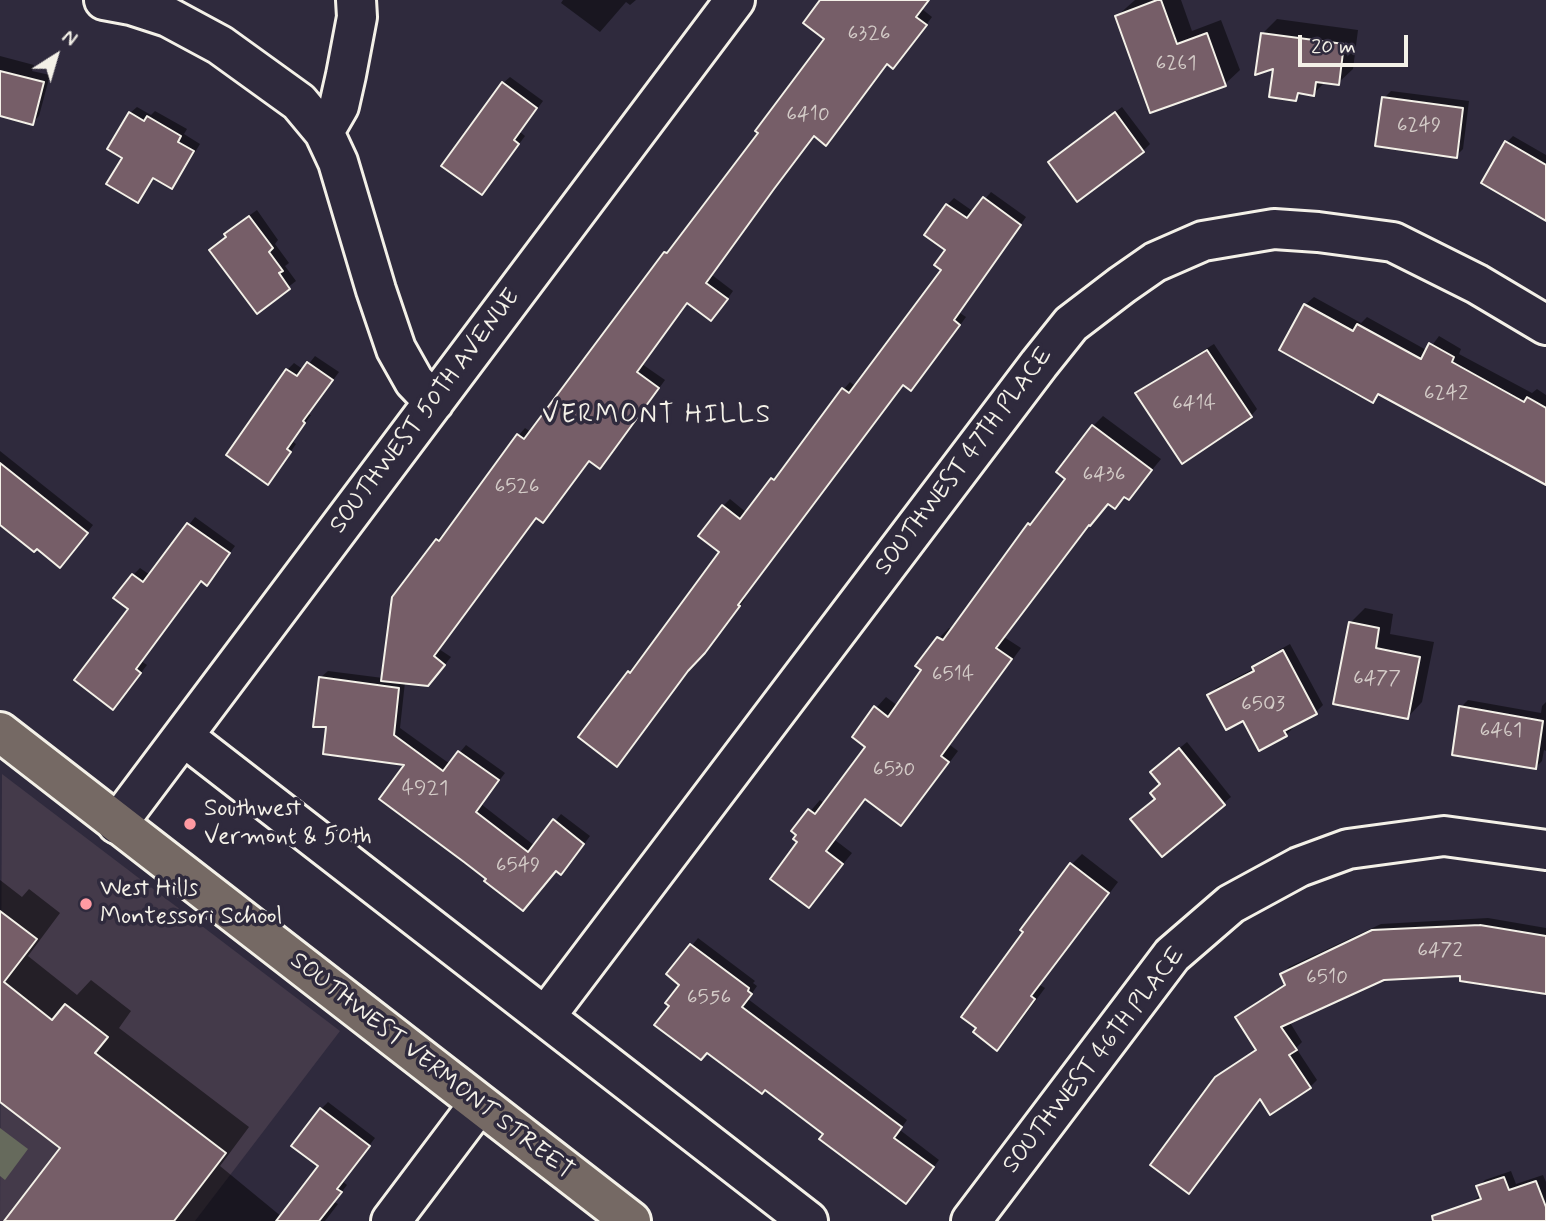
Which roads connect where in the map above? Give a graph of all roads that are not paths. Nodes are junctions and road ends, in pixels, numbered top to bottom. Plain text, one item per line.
1 (104, 0) edge
2 (356, 0) edge
3 (735, 0) edge
4 (324, 132) junction
5 (1546, 325) edge
6 (434, 401) junction
7 (0, 732) edge
8 (183, 736) junction
9 (117, 824) junction
10 (1546, 850) edge
11 (545, 1017) junction
12 (479, 1104) junction
13 (391, 1221) edge
14 (631, 1221) edge
15 (808, 1221) edge
16 (971, 1221) edge

1 - 4 street
2 - 4 street
3 - 6 street, SOUTHWEST 50TH AVENUE
4 - 6 street
5 - 11 street, SOUTHWEST 47TH PLACE
6 - 8 street, SOUTHWEST 50TH AVENUE
7 - 9 main road, SOUTHWEST VERMONT STREET
8 - 9 street, SOUTHWEST 50TH AVENUE
8 - 11 street
9 - 12 main road, SOUTHWEST VERMONT STREET
10 - 16 street, SOUTHWEST 46TH PLACE
11 - 15 street
12 - 13 street
12 - 14 main road, SOUTHWEST VERMONT STREET

